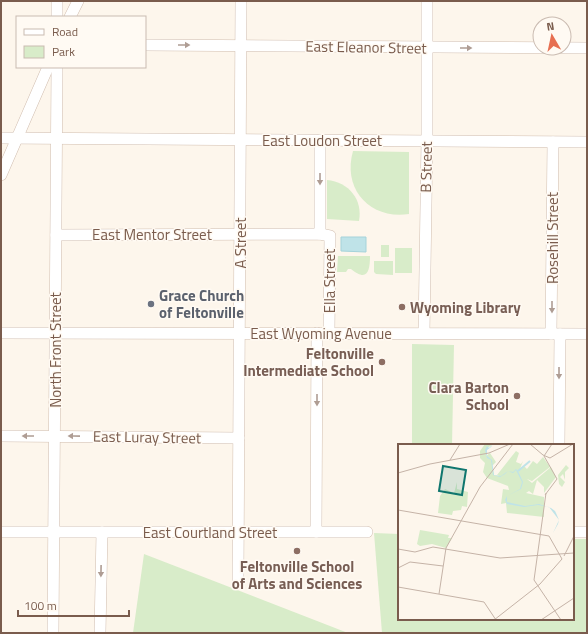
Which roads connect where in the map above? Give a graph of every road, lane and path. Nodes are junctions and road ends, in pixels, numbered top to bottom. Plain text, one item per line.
1 (57, 1) edge
2 (78, 1) edge
3 (241, 1) edge
4 (427, 1) edge
5 (57, 16) edge
6 (70, 16) edge
7 (146, 45) edge
8 (240, 45) junction
9 (427, 47) junction
10 (587, 48) edge
11 (48, 68) edge
12 (57, 68) edge
13 (1, 138) edge
14 (17, 139) junction
15 (57, 139) junction
16 (240, 140) junction
17 (320, 140) junction
18 (427, 140) junction
19 (553, 142) junction
20 (587, 142) edge
21 (1, 175) edge
22 (240, 234) junction
23 (320, 234) junction
24 (56, 235) junction
25 (1, 333) edge
26 (55, 333) junction
27 (239, 333) junction
28 (317, 333) junction
29 (329, 333) junction
30 (424, 333) junction
31 (556, 334) junction
32 (587, 334) edge
33 (1, 436) edge
34 (54, 436) junction
35 (239, 438) junction
36 (559, 444) edge
37 (1, 532) edge
38 (54, 532) junction
39 (102, 532) junction
40 (239, 532) junction
41 (316, 532) junction
42 (366, 532) dead end
43 (574, 532) edge
44 (587, 532) edge
45 (238, 581) dead end
46 (53, 633) edge
47 (100, 633) edge

1 - 5 street
2 - 6 street
3 - 8 street, A Street
4 - 9 street, B Street
7 -> 8 street, East Eleanor Street
8 - 9 street, East Eleanor Street
8 - 16 street, A Street
9 -> 10 street, East Eleanor Street
9 - 18 street, B Street
11 - 14 street
12 - 15 street, North Front Street
13 - 14 street, East Loudon Street
14 - 15 street, East Loudon Street
14 - 21 street
15 - 16 street, East Loudon Street
15 - 24 street, North Front Street
16 - 17 street, East Loudon Street
16 - 22 street, A Street
17 - 18 street, East Loudon Street
17 -> 23 street, Ella Street
18 - 19 street, East Loudon Street
18 - 30 street, B Street
19 - 20 street, East Loudon Street
19 -> 31 street, Rosehill Street
22 - 23 street, East Mentor Street
22 - 24 street, East Mentor Street
22 - 27 street, A Street
23 - 29 street, Ella Street
24 - 26 street, North Front Street
25 - 26 street, East Wyoming Avenue
26 - 27 street, East Wyoming Avenue
26 - 34 street, North Front Street
27 - 28 street, East Wyoming Avenue
27 - 35 street, A Street
28 - 29 street, East Wyoming Avenue
28 -> 41 street, Ella Street
29 - 30 street, East Wyoming Avenue
30 - 31 street, East Wyoming Avenue
31 - 32 street, East Wyoming Avenue
31 -> 36 street, Rosehill Street
34 -> 33 street, East Luray Street
35 -> 34 street, East Luray Street
34 - 38 street, North Front Street
35 - 40 street, A Street
37 - 38 street, East Courtland Street
38 - 39 street, East Courtland Street
38 - 46 street, North Front Street
39 - 40 street, East Courtland Street
39 -> 47 street
40 - 41 street, East Courtland Street
40 - 45 street, A Street
41 - 42 street, East Courtland Street
43 - 44 street

